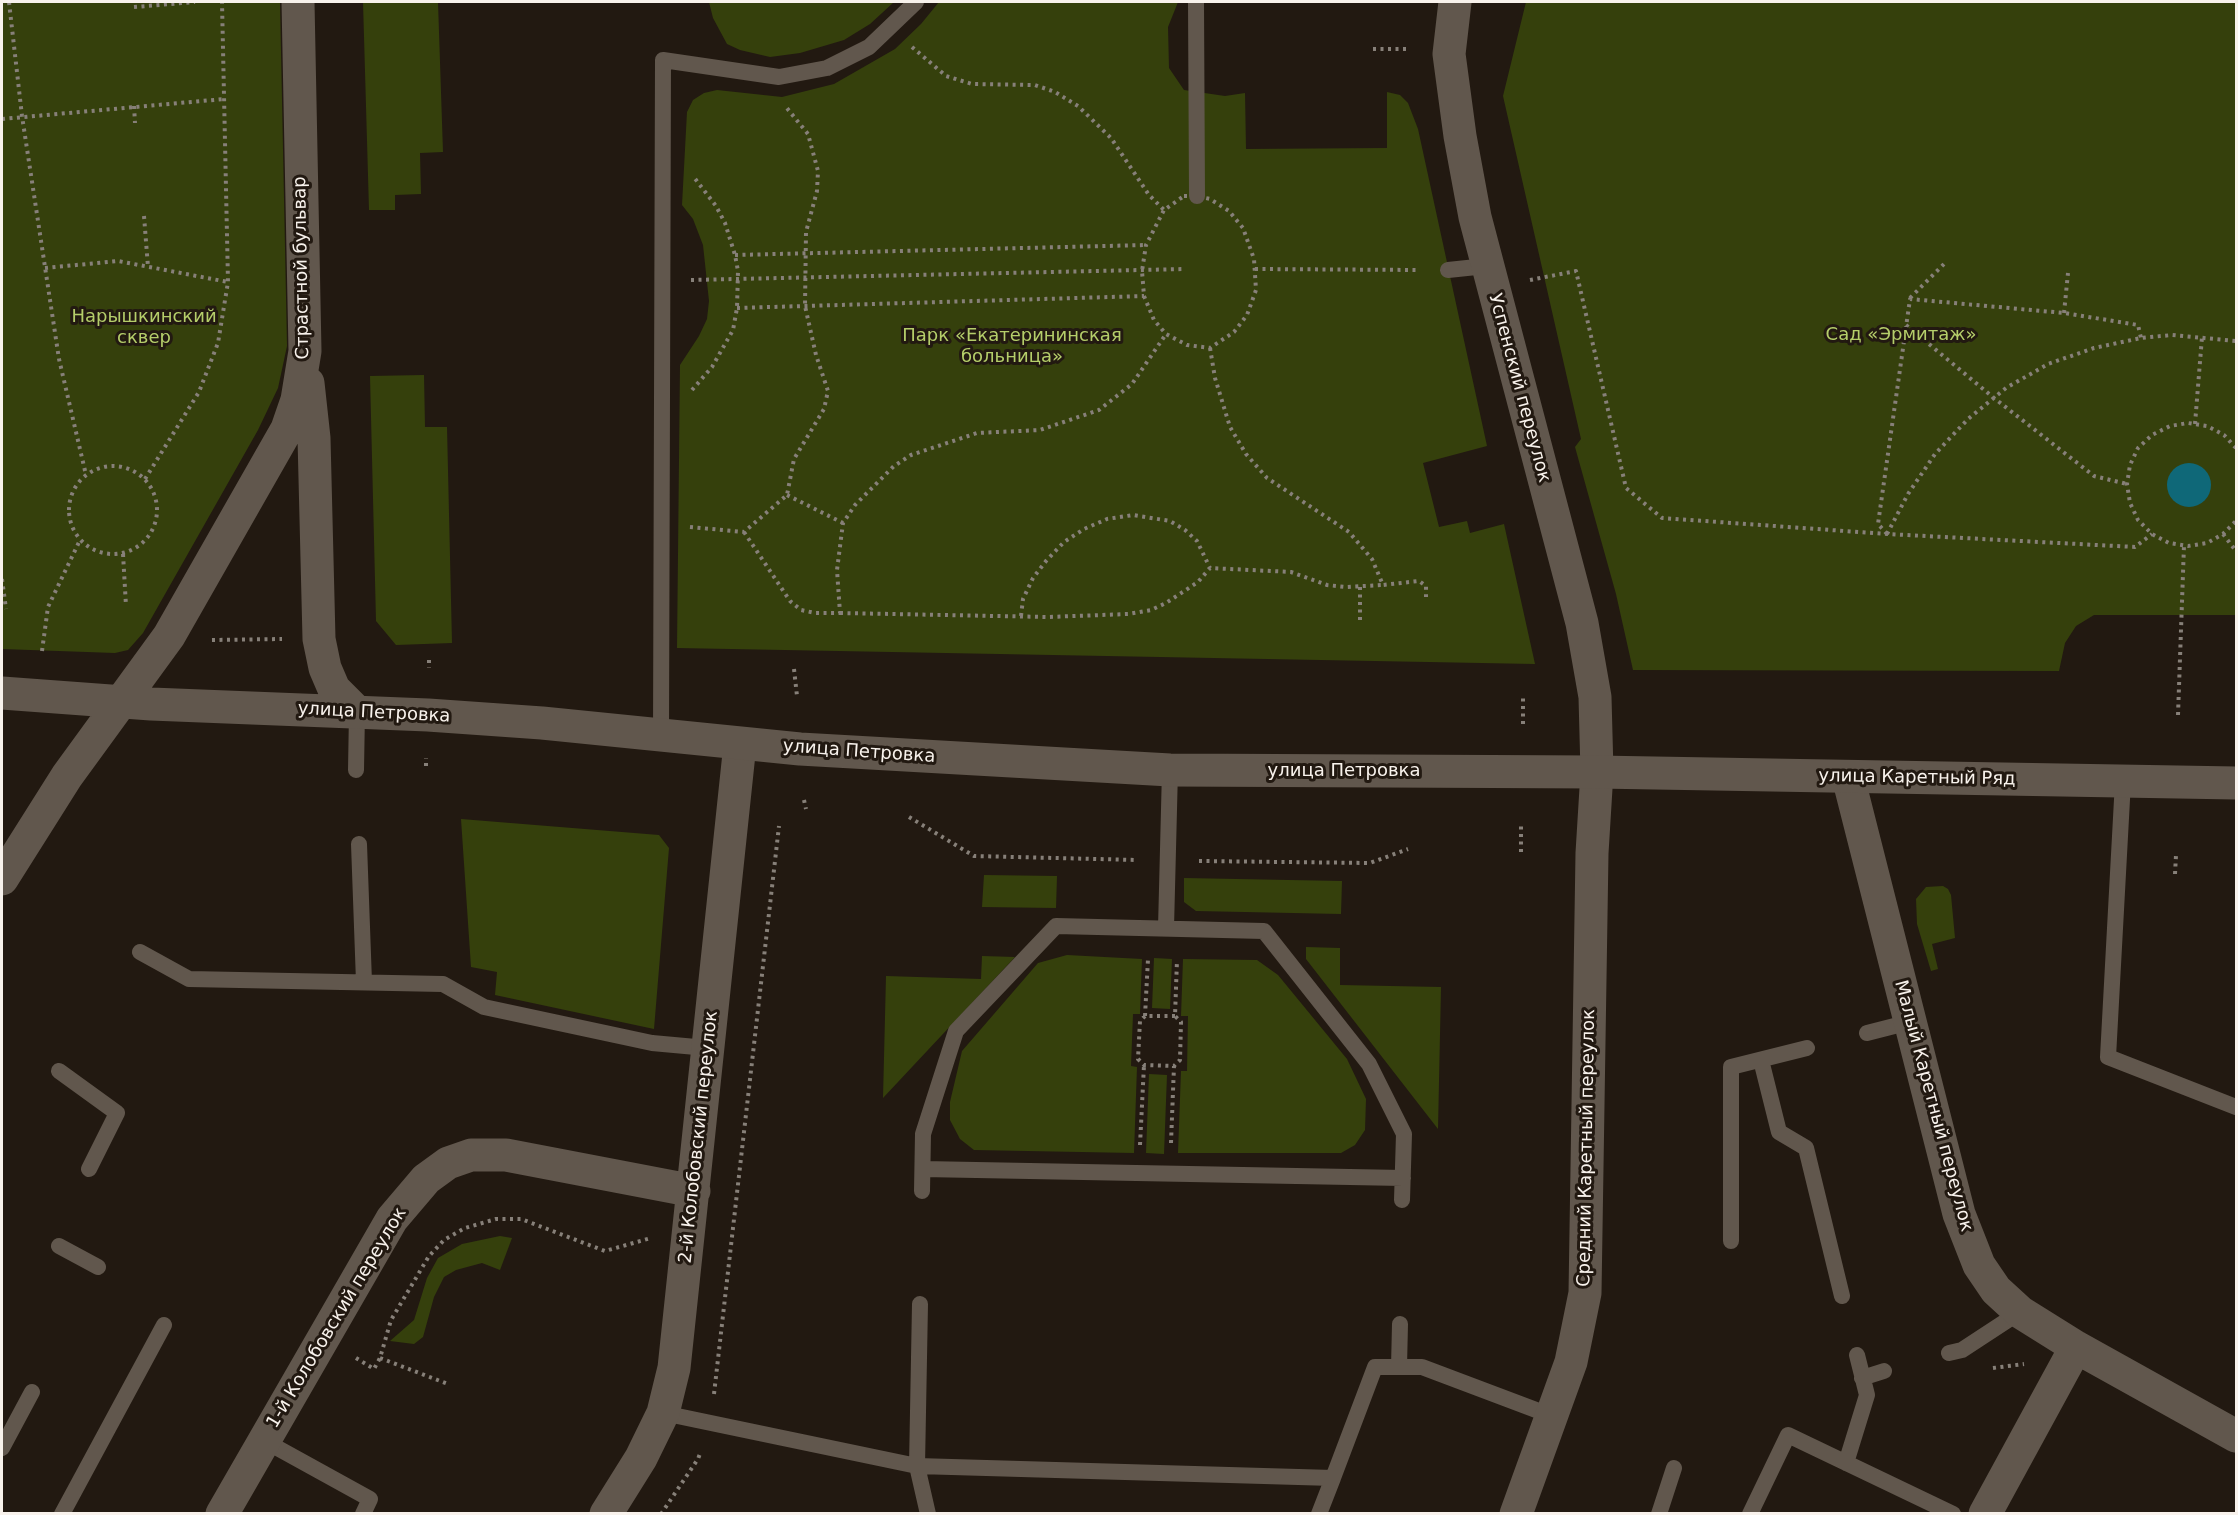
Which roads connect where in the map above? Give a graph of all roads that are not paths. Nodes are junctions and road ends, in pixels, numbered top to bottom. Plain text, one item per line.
1 (298, 2) edge
2 (916, 2) edge
3 (1196, 2) edge
4 (1455, 2) edge
5 (1197, 196) road end
6 (1486, 266) junction
7 (1448, 270) road end
8 (305, 351) junction
9 (2, 693) edge
10 (122, 701) junction
11 (357, 712) junction
12 (661, 734) junction
13 (740, 744) junction
14 (356, 770) dead end
15 (1170, 770) junction
16 (1597, 772) junction
17 (1848, 777) junction
18 (2123, 781) junction
19 (2236, 783) edge
20 (359, 844) dead end
21 (2, 879) edge
22 (1172, 928) junction
23 (140, 952) dead end
24 (364, 982) junction
25 (1910, 1022) junction
26 (1867, 1033) dead end
27 (707, 1048) junction
28 (1807, 1048) dead end
29 (1761, 1060) junction
30 (59, 1071) dead end
31 (2236, 1107) edge
32 (89, 1169) dead end
33 (923, 1169) junction
34 (1403, 1178) junction
35 (694, 1191) junction
36 (922, 1191) dead end
37 (1402, 1200) dead end
38 (1731, 1241) dead end
39 (59, 1245) dead end
40 (98, 1267) dead end
41 (1842, 1296) dead end
42 (921, 1304) dead end
43 (2020, 1312) junction
44 (1400, 1324) dead end
45 (164, 1325) dead end
46 (2076, 1347) junction
47 (1949, 1353) dead end
48 (1857, 1355) dead end
49 (1399, 1367) junction
50 (1884, 1371) dead end
51 (1862, 1378) junction
52 (32, 1392) dead end
53 (663, 1413) junction
54 (1552, 1416) junction
55 (2236, 1436) edge
56 (263, 1440) junction
57 (2, 1448) edge
58 (1846, 1462) junction
59 (917, 1466) junction
60 (1674, 1468) dead end
61 (1333, 1478) junction
62 (62, 1514) edge
63 (222, 1514) edge
64 (363, 1514) edge
65 (606, 1514) edge
66 (928, 1514) edge
67 (1319, 1514) edge
68 (1516, 1514) edge
69 (1659, 1514) edge
70 (1750, 1514) edge
71 (1953, 1514) edge
72 (1986, 1514) edge

1 - 8 street, Страстной бульвар
2 - 12 lane
3 - 5 lane
4 - 6 street, Успенский переулок
6 - 7 lane
6 - 16 street, Успенский переулок
8 - 10 street, Страстной бульвар
8 - 11 street
9 - 10 street, улица Петровка
10 - 11 street, улица Петровка
10 - 21 street, Страстной бульвар
11 - 12 street, улица Петровка
11 - 14 lane
12 - 13 street, улица Петровка
13 - 15 street, улица Петровка
13 - 27 street, 2-й Колобовский переулок
15 - 16 street, улица Петровка
15 - 22 lane
16 - 17 street, улица Каретный Ряд
16 - 54 street, Средний Каретный переулок
17 - 18 street, улица Каретный Ряд
17 - 25 street, Малый Каретный переулок
18 - 19 street, улица Каретный Ряд
18 - 31 lane
20 - 24 lane
22 - 33 lane
22 - 34 lane
23 - 24 lane
24 - 27 lane
25 - 26 lane
25 - 43 street, Малый Каретный переулок
27 - 35 street, 2-й Колобовский переулок
28 - 29 lane
29 - 38 lane
29 - 41 lane
30 - 32 lane
33 - 34 lane
33 - 36 lane
34 - 37 lane
35 - 53 street, 2-й Колобовский переулок
35 - 56 street, 1-й Колобовский переулок
39 - 40 lane
42 - 59 lane
43 - 46 street, Малый Каретный переулок
43 - 47 lane
44 - 49 lane
45 - 62 lane
46 - 55 street, Малый Каретный переулок
46 - 72 street
48 - 51 lane
49 - 54 lane
49 - 61 lane
50 - 51 lane
51 - 58 lane
52 - 57 lane
53 - 59 lane
53 - 65 street, 2-й Колобовский переулок
54 - 68 street, Средний Каретный переулок
56 - 63 street, 1-й Колобовский переулок
56 - 64 lane
58 - 70 lane
58 - 71 lane
59 - 61 lane
59 - 66 lane
60 - 69 lane
61 - 67 lane

